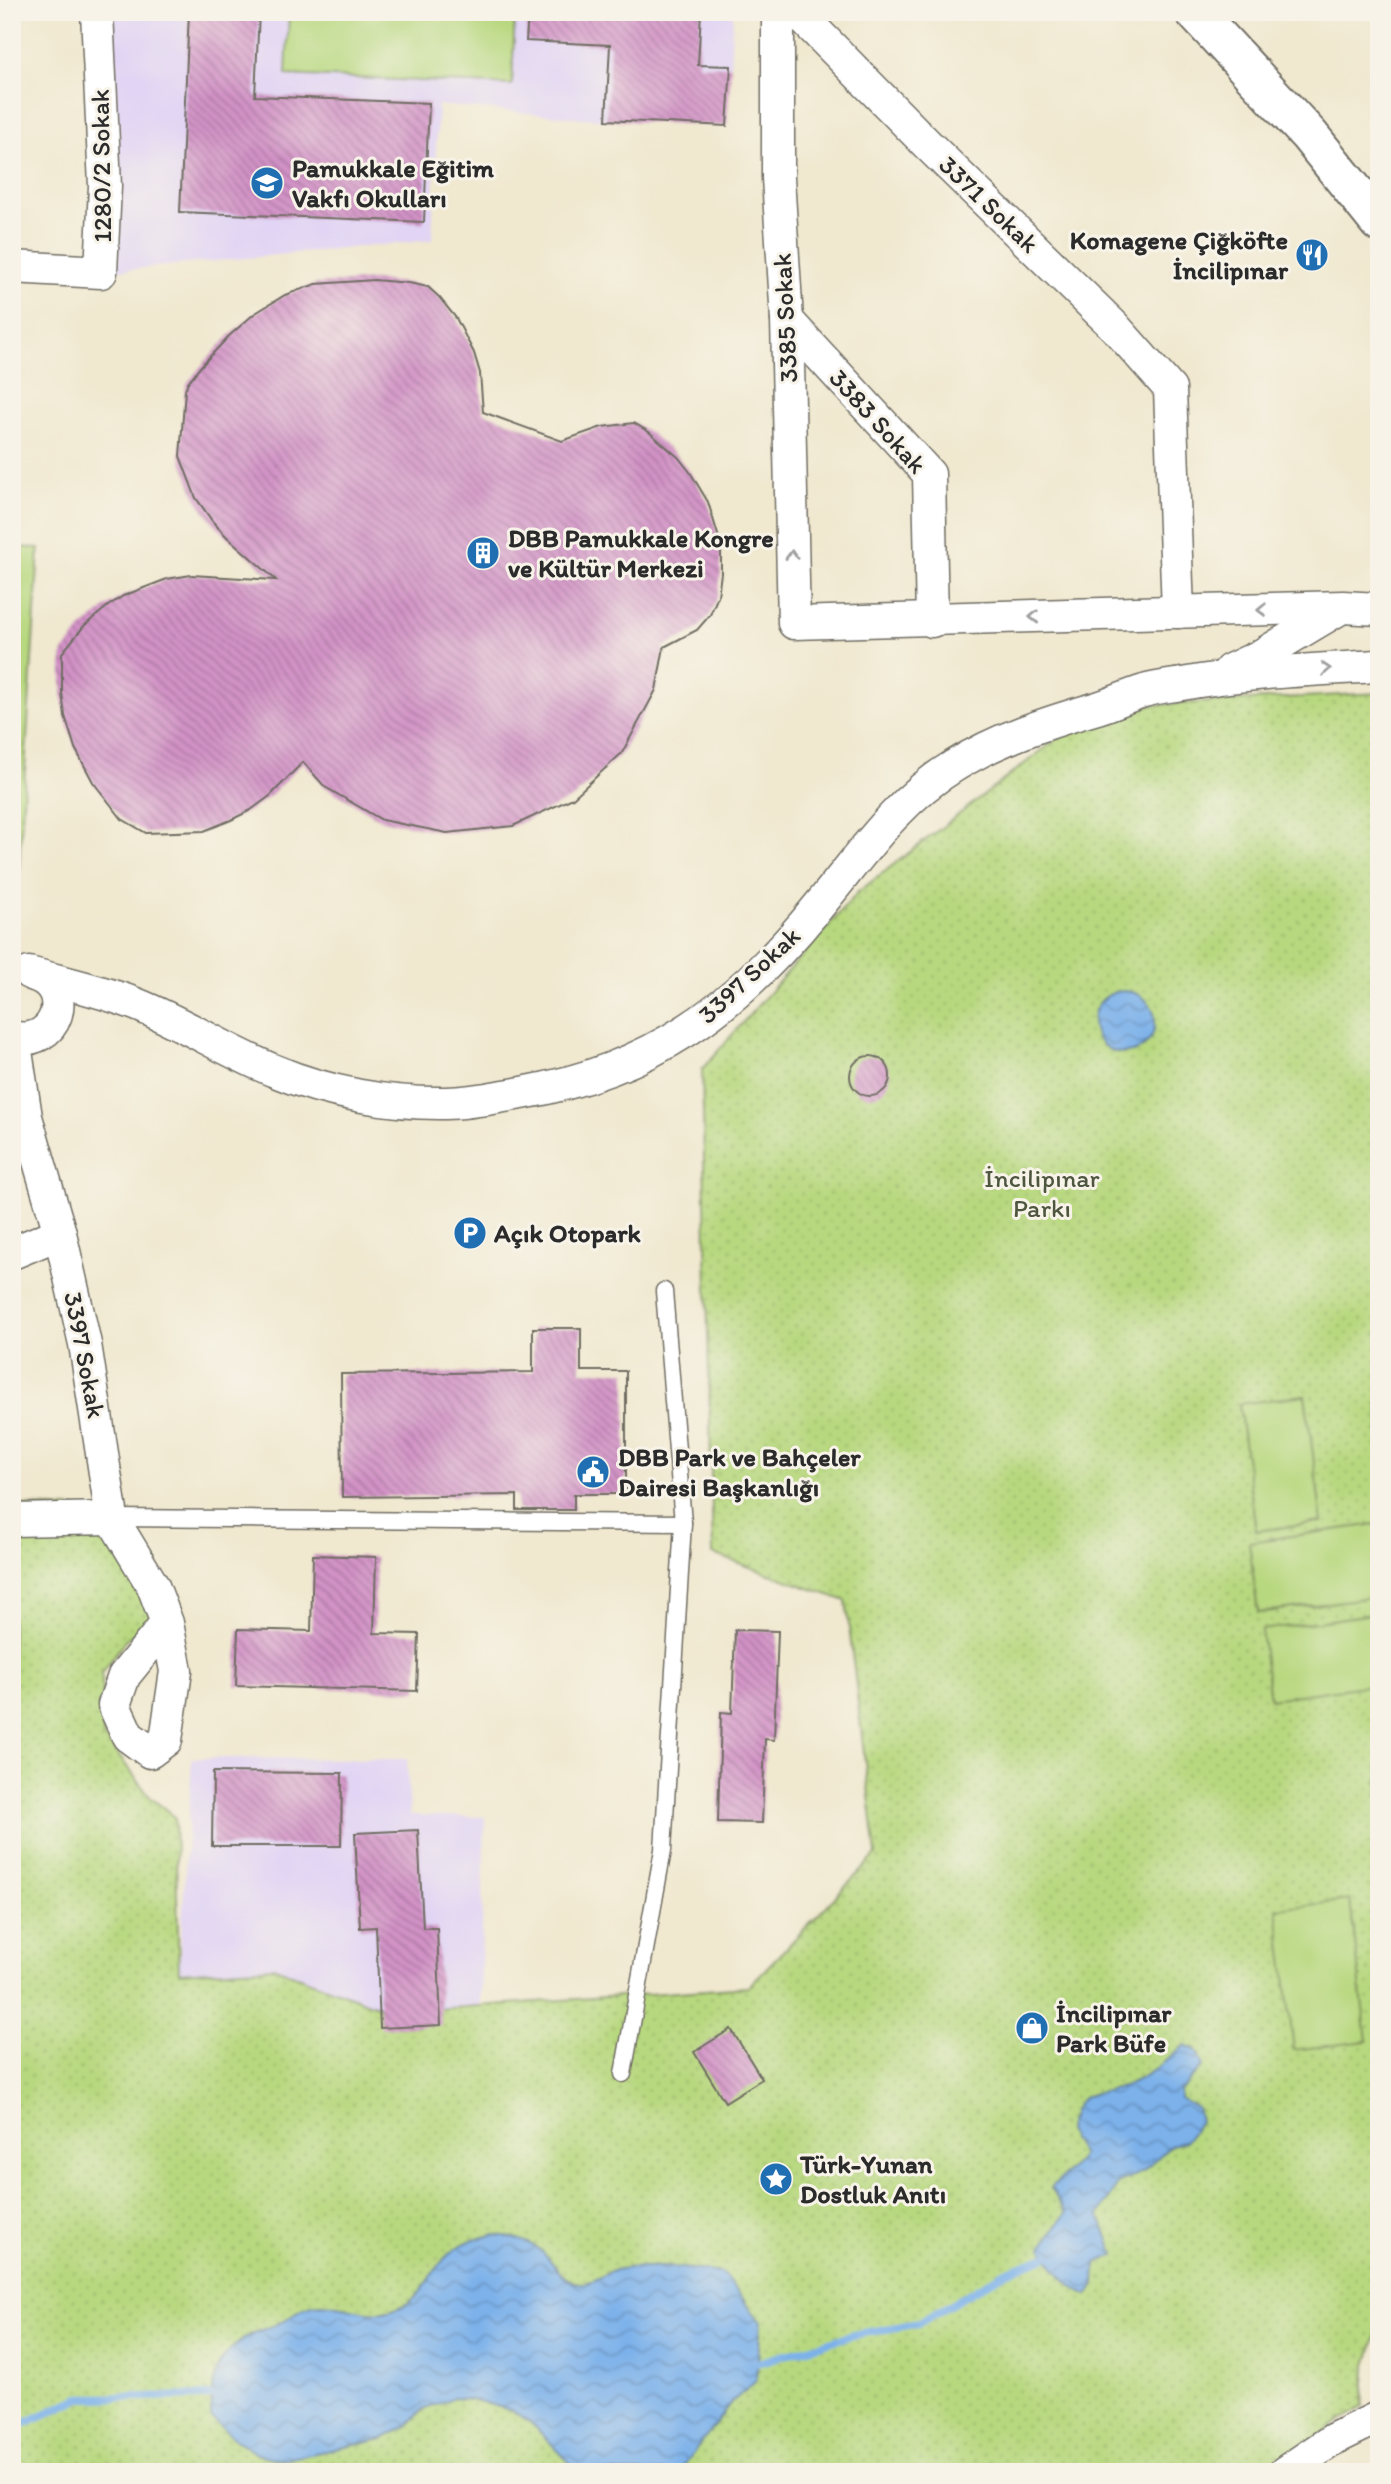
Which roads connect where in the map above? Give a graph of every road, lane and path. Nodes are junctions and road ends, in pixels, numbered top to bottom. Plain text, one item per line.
1 (97, 12) edge
2 (778, 12) edge
3 (797, 12) edge
4 (1195, 12) edge
5 (1379, 222) edge
6 (12, 267) edge
7 (787, 320) junction
8 (1343, 607) junction
9 (1379, 609) edge
10 (1178, 612) junction
11 (932, 621) junction
12 (1379, 666) edge
13 (1209, 679) junction
14 (20, 974) edge
15 (135, 1003) junction
16 (55, 1019) junction
17 (13, 1037) edge
18 (19, 1080) junction
19 (60, 1233) junction
20 (12, 1252) edge
21 (664, 1291) dead end
22 (16, 1511) edge
23 (113, 1518) junction
24 (683, 1523) junction
25 (167, 1623) dead end
26 (623, 2074) dead end
27 (1379, 2417) edge
28 (1285, 2472) edge

1 - 6 street, 1280/2 Sokak
2 - 7 street, 3385 Sokak
3 - 10 street, 3371 Sokak
4 - 5 main road
7 - 11 street, 3383 Sokak
11 -> 7 street, 3385 Sokak
8 - 9 street
8 -> 10 street
8 - 13 street
10 -> 11 street
13 -> 12 street
13 - 15 street, 3397 Sokak
14 - 15 street, 3397 Sokak
14 - 16 street
15 - 16 street
16 - 17 street
16 - 18 street
17 - 18 street, 3397 Sokak
18 - 19 street, 3397 Sokak
19 - 20 street
19 - 23 street, 3397 Sokak
21 - 24 lane
22 - 23 street
23 - 24 lane
23 - 25 street, 3397 Sokak
24 - 26 lane
27 - 28 street

